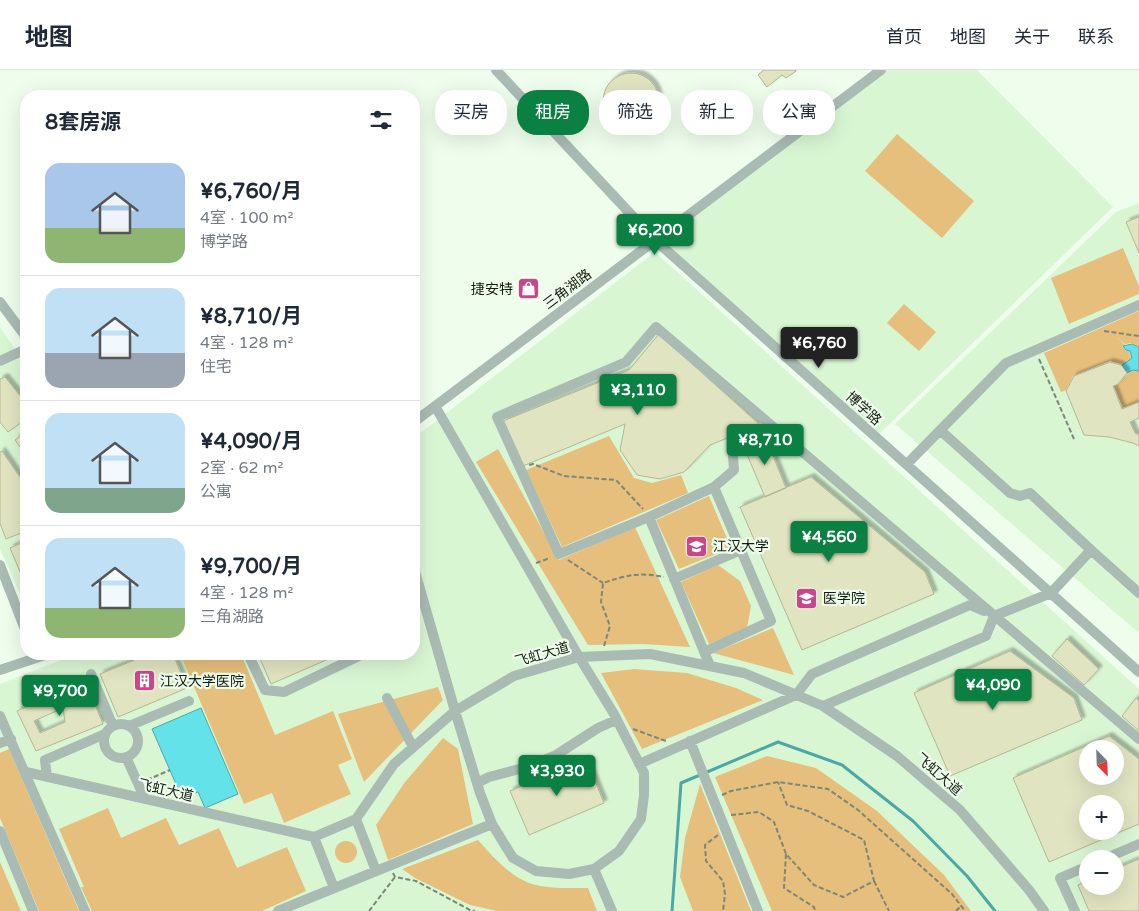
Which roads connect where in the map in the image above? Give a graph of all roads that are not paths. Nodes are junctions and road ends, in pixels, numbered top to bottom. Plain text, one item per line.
1 (496, 70) edge
2 (881, 70) edge
3 (655, 240) junction
4 (0, 302) edge
5 (1139, 305) edge
6 (20, 329) edge
7 (20, 352) edge
8 (0, 361) edge
9 (435, 406) junction
10 (420, 417) edge
11 (772, 426) junction
12 (940, 430) junction
13 (907, 464) junction
14 (714, 487) junction
15 (649, 517) junction
16 (741, 550) junction
17 (1091, 550) junction
18 (0, 564) edge
19 (674, 579) junction
20 (420, 589) edge
21 (1051, 593) junction
22 (1139, 593) edge
23 (20, 616) edge
24 (994, 616) junction
25 (704, 652) junction
26 (578, 657) junction
27 (26, 660) edge
28 (251, 660) edge
29 (350, 660) edge
30 (710, 666) junction
31 (0, 670) edge
32 (1139, 672) edge
33 (91, 674) dead end
34 (796, 695) junction
35 (387, 698) dead end
36 (188, 701) dead end
37 (824, 706) junction
38 (455, 711) junction
39 (0, 716) edge
40 (617, 721) junction
41 (113, 726) junction
42 (128, 726) junction
43 (105, 734) junction
44 (11, 739) junction
45 (1139, 739) edge
46 (0, 743) edge
47 (685, 744) junction
48 (413, 747) junction
49 (126, 757) junction
50 (638, 764) junction
51 (26, 772) junction
52 (47, 777) junction
53 (477, 783) junction
54 (145, 799) junction
55 (356, 819) junction
56 (492, 824) junction
57 (0, 831) edge
58 (314, 837) junction
59 (1139, 844) edge
60 (1124, 850) edge
61 (594, 869) junction
62 (1079, 870) edge
63 (376, 871) junction
64 (334, 888) junction
65 (33, 911) edge
66 (85, 911) edge
67 (278, 911) edge
68 (612, 911) edge
69 (758, 911) edge
70 (1044, 911) edge
71 (1075, 911) edge

1 - 3 street, 博学路
2 - 3 street, 三角湖路
3 - 9 street, 三角湖路
3 - 13 street, 博学路
4 - 6 street
5 - 12 street
7 - 8 street
9 - 10 street, 三角湖路
9 - 26 street
11 - 14 street
11 - 15 street
11 - 24 street
12 - 13 street
12 - 17 street
13 - 21 street, 博学路
14 - 15 street
14 - 16 street
15 - 19 street
16 - 19 street
16 - 25 street
17 - 21 street
17 - 22 street
18 - 23 street
19 - 25 street
20 - 38 street
21 - 24 street
21 - 32 street, 博学路
24 - 34 street
24 - 37 street
24 - 45 street
25 - 30 street
26 - 30 street, 飞虹大道
26 - 38 street, 飞虹大道
26 - 40 street
27 - 31 street
28 - 29 street
30 - 34 street, 飞虹大道
33 - 41 street
34 - 37 street, 飞虹大道
34 - 47 street
35 - 48 street
36 - 42 street
37 - 70 street, 飞虹大道
38 - 48 street, 飞虹大道
38 - 53 street
39 - 44 street
40 - 50 street
40 - 53 street
41 - 42 street
41 - 43 street
42 - 49 street
43 - 49 street
43 - 52 street
44 - 46 street
44 - 51 street
47 - 50 street
47 - 69 street
48 - 55 street, 飞虹大道
49 - 54 street
50 - 61 street
51 - 52 street, 飞虹大道
51 - 66 street
52 - 54 street, 飞虹大道
53 - 56 street
54 - 58 street, 飞虹大道
55 - 58 street
55 - 63 street
56 - 61 street
56 - 63 street
57 - 65 street
58 - 64 street
59 - 60 street
61 - 68 street
62 - 71 street
63 - 64 street
64 - 67 street

